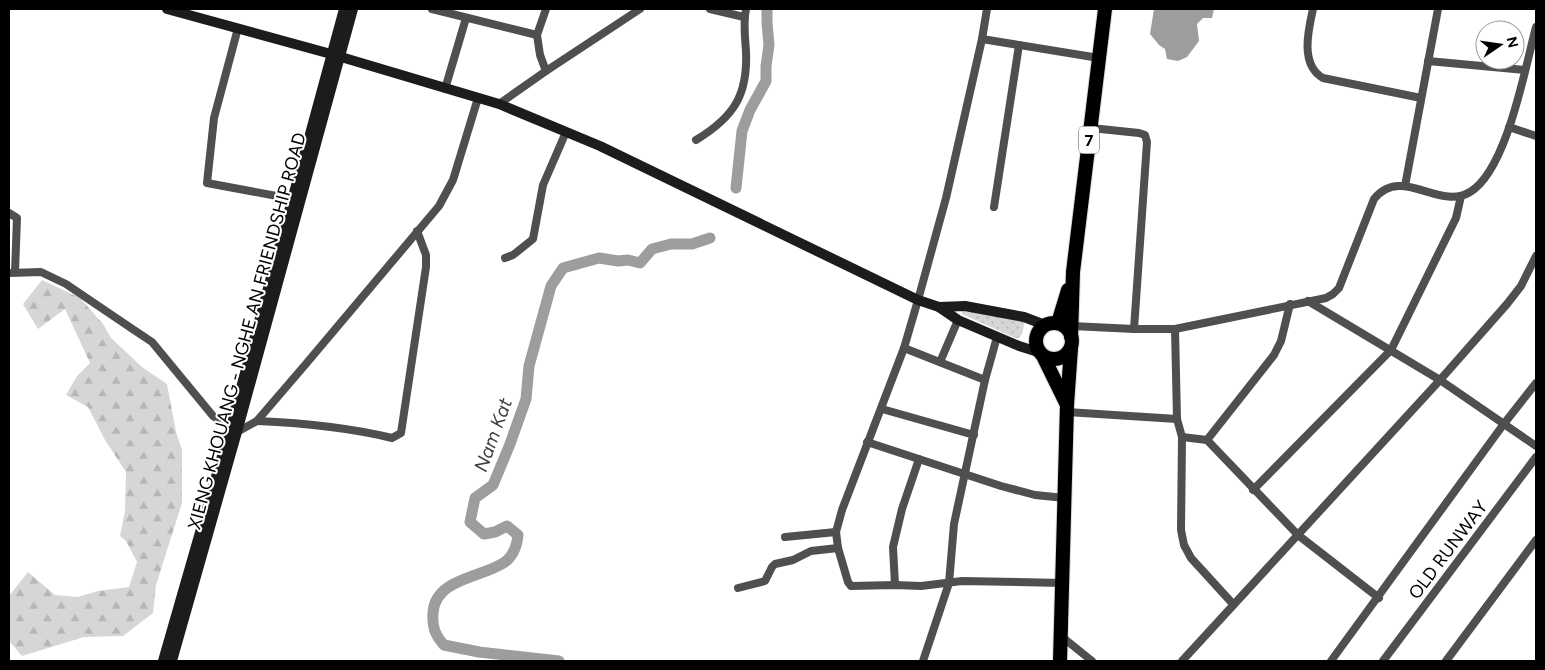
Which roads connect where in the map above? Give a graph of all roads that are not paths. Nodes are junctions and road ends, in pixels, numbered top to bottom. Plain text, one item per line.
1 (167, 9) edge
2 (344, 9) edge
3 (353, 9) edge
4 (432, 9) edge
5 (546, 9) edge
6 (640, 9) edge
7 (710, 9) edge
8 (987, 9) edge
9 (1105, 9) edge
10 (1312, 9) edge
11 (1438, 9) edge
12 (745, 13) edge
13 (466, 18) junction
14 (1536, 27) edge
15 (238, 28) junction
16 (538, 35) junction
17 (982, 38) junction
18 (1019, 45) junction
19 (336, 55) junction
20 (1099, 58) junction
21 (1428, 61) junction
22 (1475, 65) edge
23 (1525, 66) edge
24 (1524, 70) edge
25 (546, 71) junction
26 (445, 89) junction
27 (478, 98) junction
28 (1421, 98) junction
29 (499, 104) junction
30 (1091, 128) junction
31 (1509, 128) junction
32 (566, 132) junction
33 (1536, 136) edge
34 (696, 140) dead end
35 (1405, 186) junction
36 (1462, 196) junction
37 (293, 199) junction
38 (994, 207) dead end
39 (9, 213) edge
40 (417, 231) junction
41 (1536, 256) edge
42 (505, 258) dead end
43 (12, 272) edge
44 (918, 300) junction
45 (1308, 300) junction
46 (1290, 304) junction
47 (939, 307) junction
48 (958, 320) junction
49 (1175, 329) junction
50 (1134, 330) junction
51 (1063, 332) junction
52 (997, 337) junction
53 (904, 348) junction
54 (1392, 350) junction
55 (1041, 354) junction
56 (940, 362) junction
57 (986, 380) junction
58 (1440, 380) junction
59 (1536, 383) edge
60 (882, 409) junction
61 (1067, 409) junction
62 (1176, 419) junction
63 (257, 420) junction
64 (1503, 425) junction
65 (233, 430) junction
66 (974, 435) junction
67 (1182, 437) junction
68 (1207, 440) junction
69 (867, 442) junction
70 (1536, 446) edge
71 (1536, 457) edge
72 (919, 459) junction
73 (965, 473) junction
74 (1253, 490) junction
75 (1065, 498) junction
76 (836, 532) junction
77 (1298, 535) junction
78 (785, 537) dead end
79 (1536, 540) edge
80 (838, 548) junction
81 (949, 583) junction
82 (1062, 583) junction
83 (895, 585) junction
84 (738, 588) dead end
85 (1379, 598) junction
86 (1233, 604) junction
87 (1061, 636) junction
88 (163, 661) edge
89 (172, 661) edge
90 (923, 661) edge
91 (1060, 661) edge
92 (1092, 661) edge
93 (1182, 661) edge
94 (1331, 661) edge
95 (1383, 661) edge
96 (1446, 661) edge

1 - 15 street
2 - 19 street, XIENG KHOUANG - NGHE AN FRIENDSHIP ROAD
3 - 19 street, XIENG KHOUANG - NGHE AN FRIENDSHIP ROAD
4 - 13 street
5 - 16 street
6 - 25 street
7 - 12 street
8 - 17 street
9 - 20 highway, 7
10 - 28 street
11 - 21 street
12 - 34 street
13 - 16 street
13 - 26 street
14 - 23 street
15 - 19 street
15 - 37 street
16 - 25 street
17 - 18 street
17 - 44 street
18 - 20 street
18 - 38 street
19 - 26 street
19 - 37 street, XIENG KHOUANG - NGHE AN FRIENDSHIP ROAD
19 - 65 street, XIENG KHOUANG - NGHE AN FRIENDSHIP ROAD
20 - 30 highway, 7
21 - 22 street
21 - 28 street
24 - 31 street
25 - 29 street
26 - 27 street
27 - 29 street
27 - 40 street
28 - 35 street
29 - 32 street
30 - 50 street
30 - 51 highway, 7
31 - 33 street
31 - 36 street
32 - 42 street
32 - 44 street
35 - 36 street
35 - 45 street
36 - 54 street
37 - 65 street, XIENG KHOUANG - NGHE AN FRIENDSHIP ROAD
39 - 43 street
40 - 63 street
40 - 63 street
41 - 58 street
43 - 65 street
44 - 47 street
44 - 53 street
45 - 46 street
45 - 54 street
46 - 49 street
46 - 68 street
47 - 48 street
47 - 51 street
48 - 52 street
48 - 56 street
49 - 50 street
49 - 62 street
50 - 51 street
51 - 55 highway, 7
51 - 55 highway
51 - 61 highway, 7
52 - 55 street
52 - 57 street
53 - 56 street
53 - 60 street
54 - 58 street
54 - 74 street
55 - 61 highway, 7
56 - 57 street
57 - 66 street
58 - 64 street
58 - 77 street
59 - 64 street
60 - 66 street
60 - 69 street
61 - 62 street
61 - 75 highway, 7
62 - 67 street
63 - 65 street
64 - 70 street
64 - 85 street
65 - 88 street, XIENG KHOUANG - NGHE AN FRIENDSHIP ROAD
65 - 89 street, XIENG KHOUANG - NGHE AN FRIENDSHIP ROAD
66 - 73 street
67 - 68 street
67 - 86 street
68 - 74 street
69 - 72 street
69 - 76 street
71 - 95 street, OLD RUNWAY
72 - 73 street
72 - 83 street
73 - 75 street
73 - 81 street
74 - 77 street
75 - 82 highway, 7
76 - 78 street
76 - 80 street
77 - 85 street
77 - 86 street
79 - 96 street
80 - 83 street
80 - 84 street
81 - 82 street
81 - 83 street
81 - 90 street
82 - 87 highway, 7
85 - 94 street
86 - 93 street
87 - 91 highway, 7
87 - 92 street

